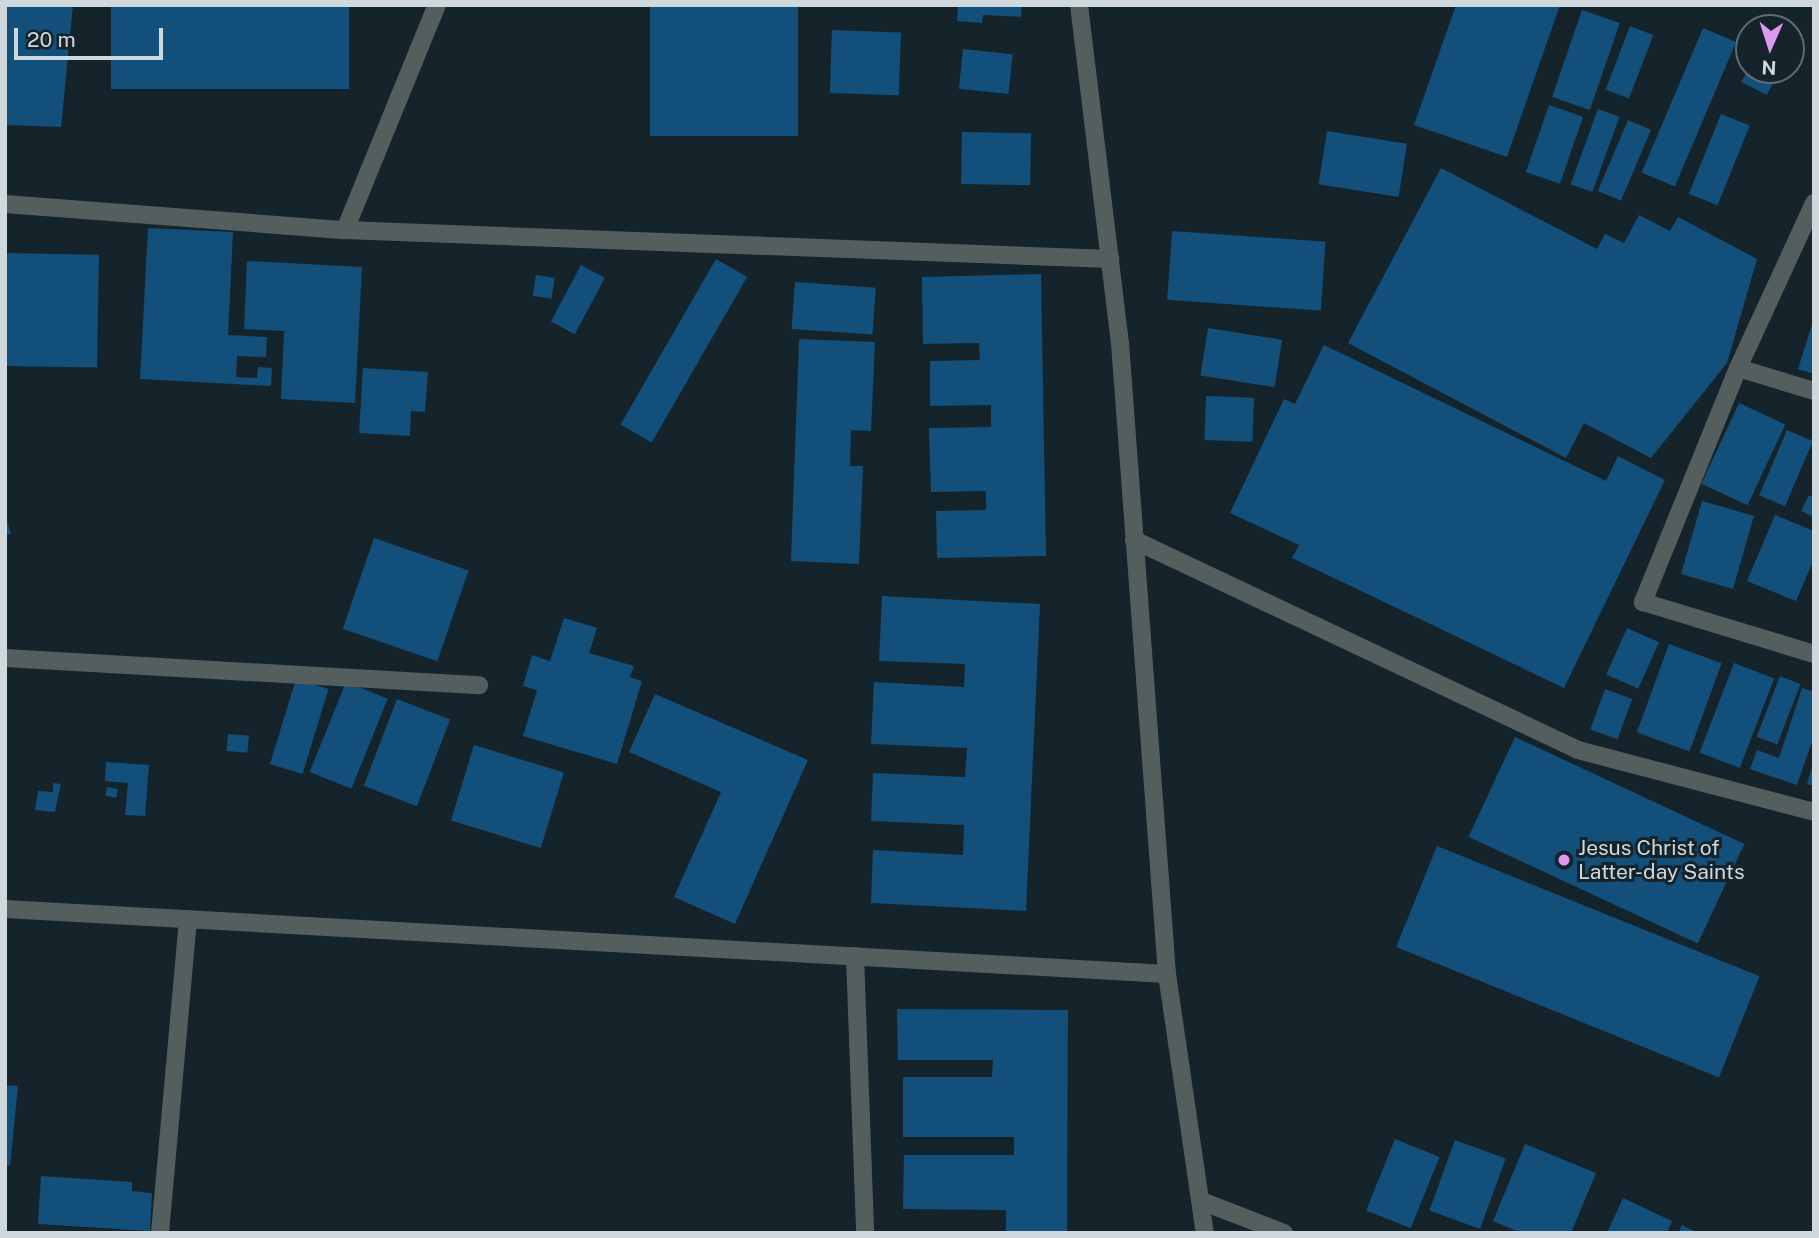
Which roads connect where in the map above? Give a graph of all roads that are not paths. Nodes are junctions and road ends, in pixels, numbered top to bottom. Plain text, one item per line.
1 (437, 5) edge
2 (1079, 5) edge
3 (1814, 203) edge
4 (5, 204) edge
5 (345, 230) junction
6 (1110, 259) junction
7 (1738, 368) junction
8 (1814, 391) edge
9 (1133, 540) junction
10 (1814, 654) edge
11 (5, 658) edge
12 (479, 685) dead end
13 (1814, 812) edge
14 (5, 909) edge
15 (188, 919) junction
16 (855, 956) junction
17 (1167, 974) junction
18 (1204, 1202) junction
19 (160, 1233) edge
20 (865, 1233) edge
21 (1205, 1233) edge
22 (1284, 1233) edge

1 - 5 street
2 - 6 street
3 - 7 street
4 - 5 street
5 - 6 street
6 - 9 street
7 - 8 street
7 - 10 street
9 - 13 street
9 - 17 street
11 - 12 street
14 - 15 street
15 - 16 street
15 - 19 street
16 - 17 street
16 - 20 street
17 - 18 street
18 - 21 street
18 - 22 street

